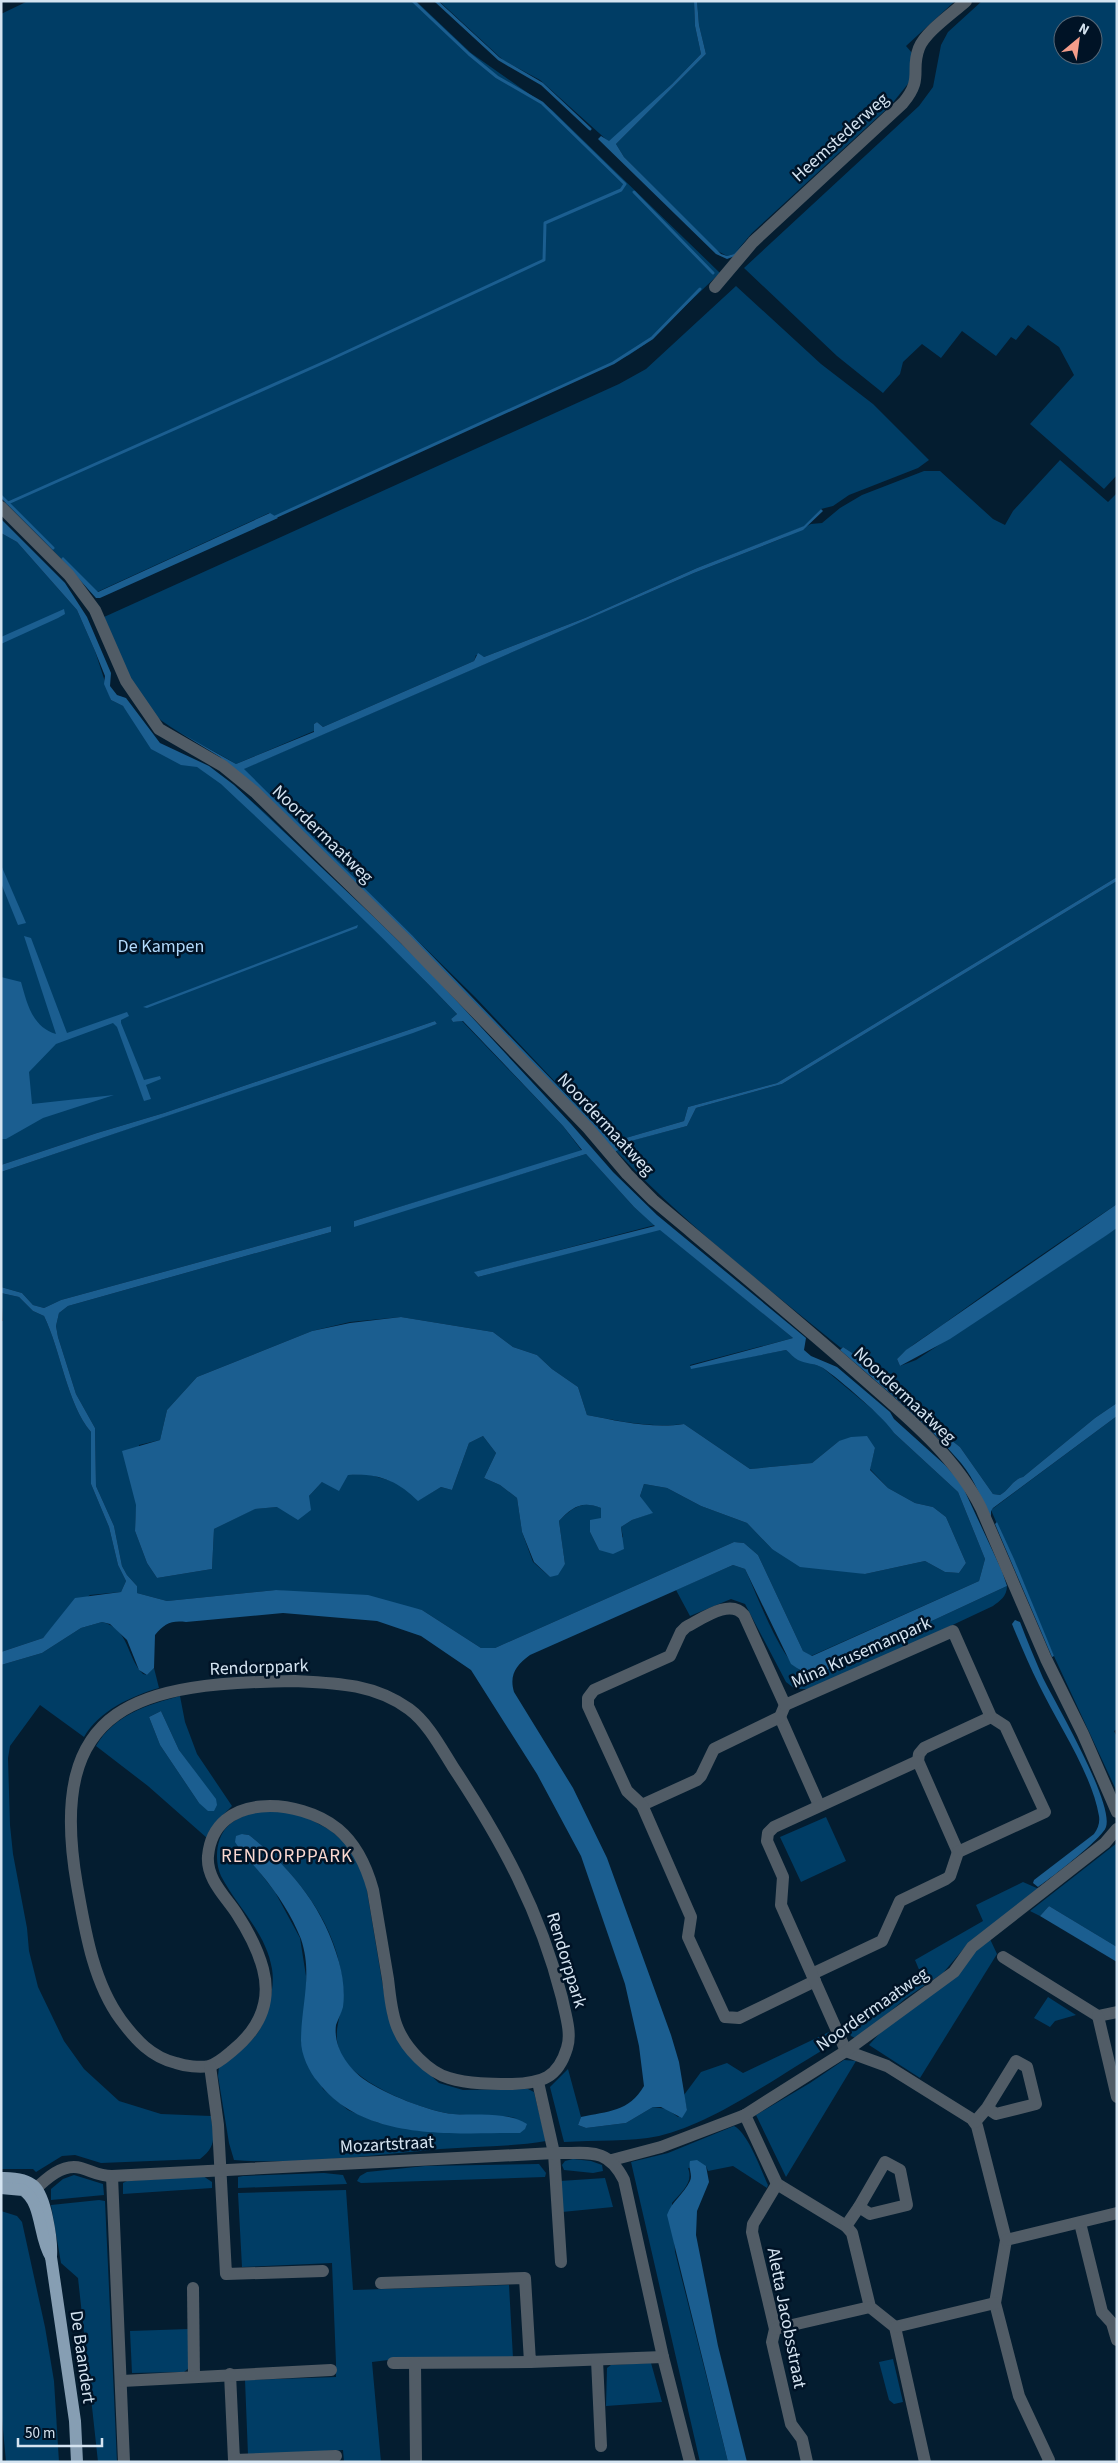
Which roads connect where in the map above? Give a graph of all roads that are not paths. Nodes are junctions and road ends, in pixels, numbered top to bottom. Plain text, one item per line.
1 (966, 1) edge
2 (715, 288) dead end
3 (1, 507) edge
4 (785, 1705) junction
5 (780, 1717) junction
6 (991, 1717) junction
7 (918, 1761) junction
8 (642, 1805) junction
9 (819, 1805) junction
10 (1117, 1812) edge
11 (1117, 1830) edge
12 (958, 1852) junction
13 (1003, 1957) dead end
14 (814, 1978) junction
15 (1117, 2012) edge
16 (1098, 2016) junction
17 (846, 2051) junction
18 (210, 2066) junction
19 (538, 2082) junction
20 (1117, 2097) edge
21 (987, 2108) dead end
22 (745, 2115) junction
23 (975, 2122) junction
24 (554, 2153) junction
25 (612, 2160) junction
26 (222, 2169) junction
27 (112, 2176) junction
28 (1, 2178) edge
29 (777, 2184) junction
30 (1, 2188) edge
31 (33, 2191) junction
32 (858, 2207) dead end
33 (1117, 2214) edge
34 (1080, 2222) junction
35 (846, 2226) junction
36 (1006, 2240) junction
37 (561, 2262) dead end
38 (323, 2271) dead end
39 (381, 2283) dead end
40 (193, 2288) dead end
41 (995, 2303) junction
42 (870, 2307) junction
43 (895, 2328) junction
44 (775, 2329) junction
45 (1117, 2340) edge
46 (663, 2357) junction
47 (597, 2360) junction
48 (530, 2362) junction
49 (415, 2363) junction
50 (393, 2364) dead end
51 (331, 2370) dead end
52 (230, 2374) junction
53 (194, 2376) junction
54 (122, 2381) junction
55 (602, 2446) dead end
56 (336, 2456) dead end
57 (1050, 2461) edge
58 (78, 2462) edge
59 (124, 2462) edge
60 (416, 2462) edge
61 (690, 2462) edge
62 (807, 2462) edge
63 (925, 2462) edge

1 - 2 street, Heemstederweg
3 - 10 street, Noordermaatweg
4 - 5 street
4 - 6 street, Mina Krusemanpark
4 - 8 street, Mina Krusemanpark
5 - 8 street
5 - 9 street
6 - 7 street
6 - 12 street, Mina Krusemanpark
7 - 9 street
7 - 12 street
8 - 14 street, Mina Krusemanpark
9 - 14 street
11 - 17 street, Noordermaatweg
12 - 14 street, Mina Krusemanpark
13 - 16 street
14 - 17 street
15 - 16 street
16 - 20 street
17 - 22 street, Noordermaatweg
17 - 23 street
18 - 19 street
18 - 19 street, Rendorppark
18 - 26 street
19 - 24 street
21 - 23 street
22 - 25 street, Noordermaatweg
22 - 29 street
23 - 36 street
24 - 25 street, Mozartstraat
24 - 26 street, Mozartstraat
24 - 37 street
25 - 46 street
26 - 27 street, Mozartstraat
26 - 38 street
27 - 31 street, Mozartstraat
27 - 54 street
28 - 31 main road
29 - 35 street
29 - 44 street, Aletta Jacobsstraat
30 - 31 main road
31 - 58 main road, De Baandert
32 - 35 street
33 - 34 street
34 - 36 street
34 - 45 street
35 - 42 street
36 - 41 street
39 - 48 street
40 - 53 street
41 - 43 street
41 - 57 street
42 - 43 street
42 - 44 street
43 - 63 street
44 - 62 street, Aletta Jacobsstraat
46 - 47 street
46 - 61 street
47 - 48 street
47 - 55 street
48 - 49 street
49 - 50 street
49 - 60 street
51 - 52 street
52 - 53 street
52 - 56 street
53 - 54 street
54 - 59 street

